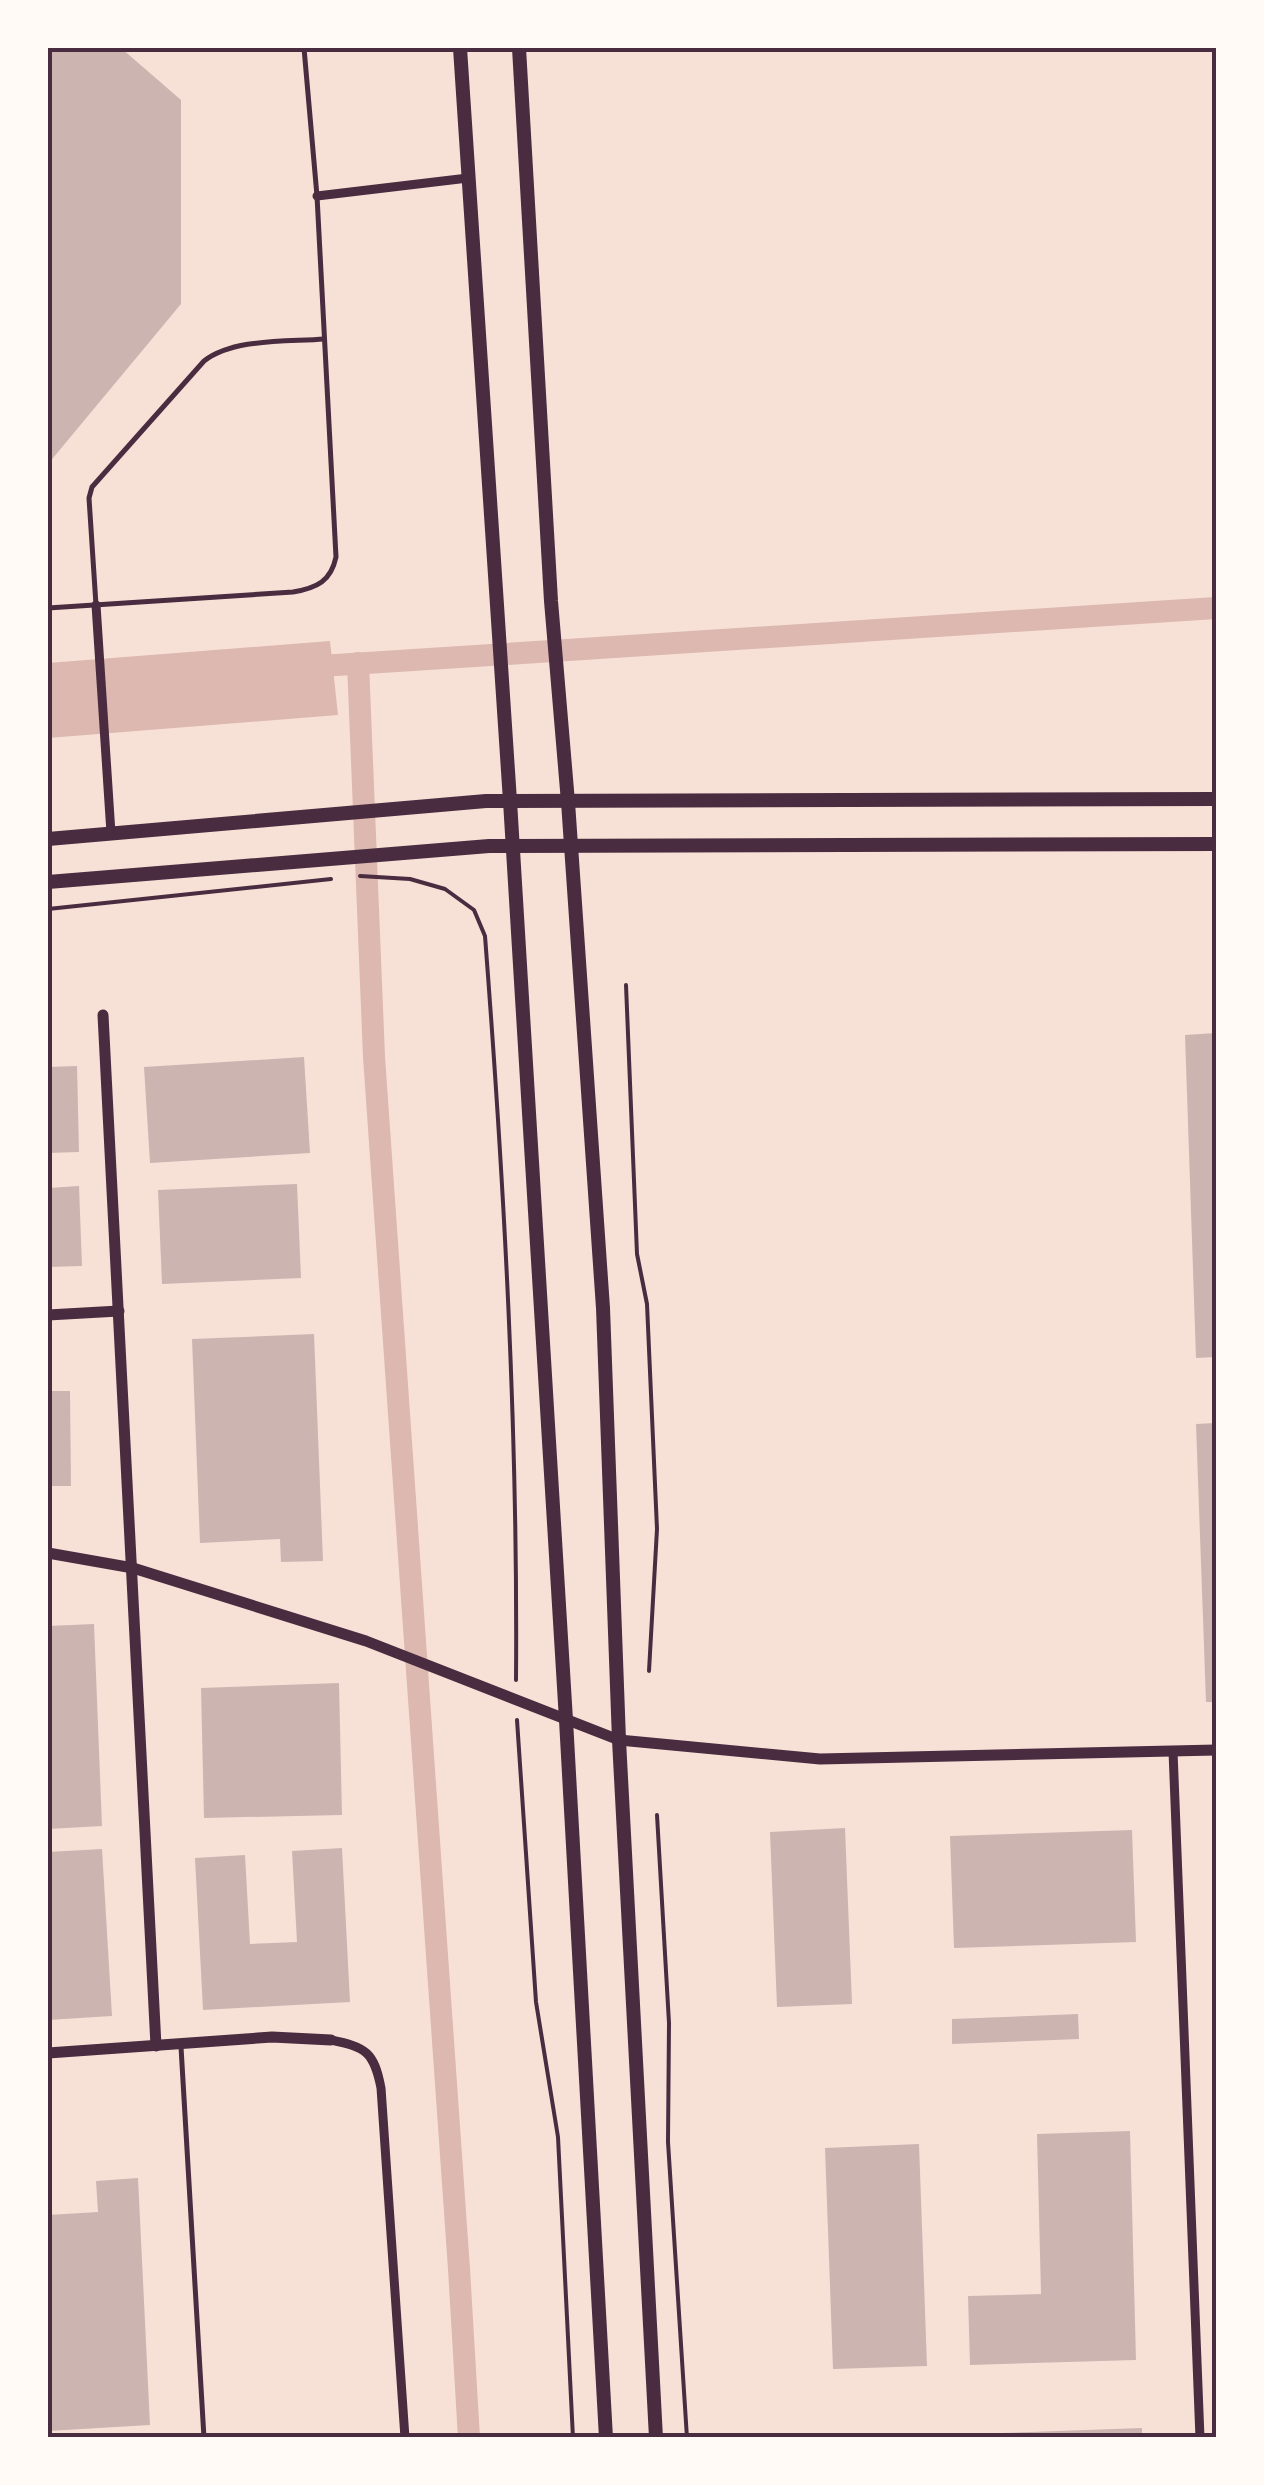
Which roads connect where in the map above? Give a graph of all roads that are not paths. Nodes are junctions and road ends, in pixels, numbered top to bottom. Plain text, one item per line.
1 (304, 48) edge
2 (460, 48) edge
3 (519, 48) edge
4 (468, 178) junction
5 (317, 196) junction
6 (325, 339) junction
7 (96, 605) junction
8 (48, 608) edge
9 (1216, 798) edge
10 (510, 801) junction
11 (568, 802) junction
12 (111, 833) junction
13 (48, 839) edge
14 (1216, 844) edge
15 (512, 845) junction
16 (570, 845) junction
17 (48, 882) edge
18 (103, 1015) dead end
19 (119, 1311) junction
20 (48, 1315) edge
21 (48, 1554) edge
22 (133, 1568) junction
23 (566, 1720) junction
24 (619, 1740) junction
25 (1216, 1750) edge
26 (1173, 1751) junction
27 (330, 2040) joint
28 (181, 2044) junction
29 (156, 2046) junction
30 (48, 2053) edge
31 (204, 2438) edge
32 (405, 2438) edge
33 (606, 2438) edge
34 (656, 2438) edge
35 (1200, 2438) edge

1 - 5 lane
2 - 4 main road
3 - 11 main road
4 - 5 street
4 - 10 main road
5 - 6 lane
6 - 7 lane
6 - 7 lane
7 - 8 lane
7 - 12 street
9 - 11 main road
10 - 11 main road
10 - 12 main road
10 - 15 main road
11 - 16 main road
12 - 13 main road
14 - 16 main road
15 - 16 main road
15 - 17 main road
15 - 23 main road
16 - 24 main road
18 - 19 street
19 - 20 street
19 - 22 street
21 - 22 street
22 - 23 street
22 - 29 street
23 - 24 street
23 - 33 main road
24 - 26 street
24 - 34 main road
25 - 26 street
26 - 35 street
27 - 28 street
27 - 32 street
28 - 29 street
28 - 31 lane
29 - 30 street

